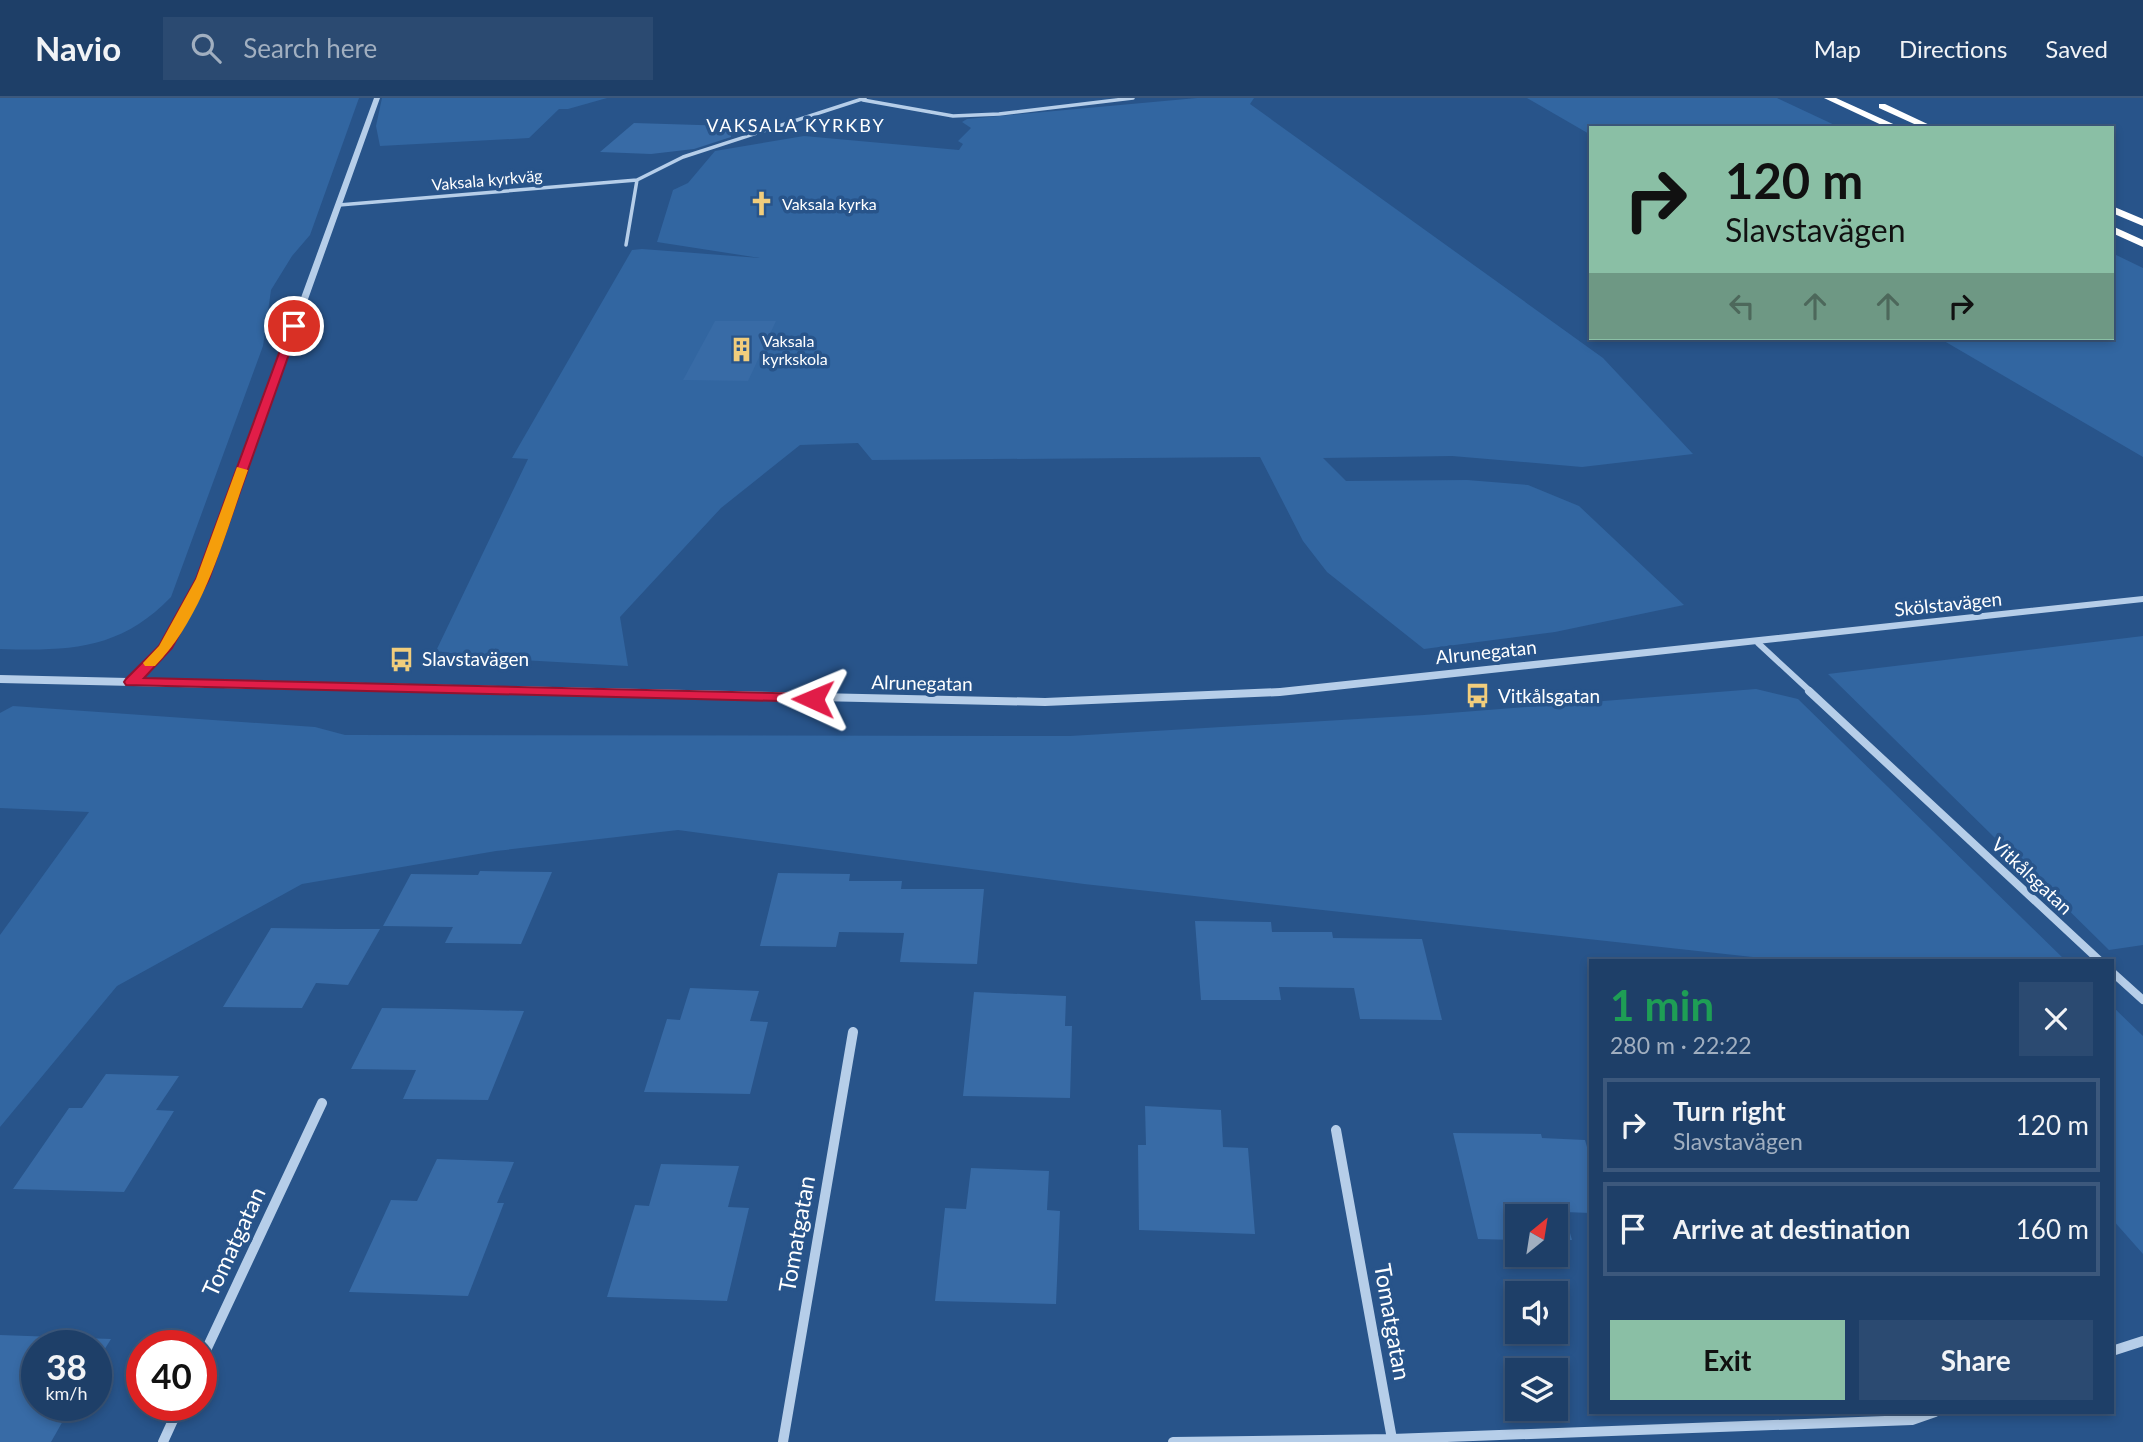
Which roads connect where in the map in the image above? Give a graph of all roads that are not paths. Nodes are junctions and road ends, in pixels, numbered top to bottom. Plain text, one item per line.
1 (377, 98) edge
2 (1133, 98) edge
3 (1828, 98) edge
4 (864, 99) edge
5 (1875, 103) dead end
6 (1892, 126) edge
7 (1927, 126) edge
8 (637, 180) junction
9 (339, 205) junction
10 (2114, 210) edge
11 (2143, 223) edge
12 (2114, 230) edge
13 (2143, 244) edge
14 (626, 245) dead end
15 (2143, 599) edge
16 (1758, 643) junction
17 (0, 679) edge
18 (131, 682) junction
19 (2098, 959) edge
20 (2114, 974) edge
21 (2143, 1000) edge
22 (853, 1032) dead end
23 (322, 1103) dead end
24 (1336, 1130) dead end
25 (216, 1330) edge
26 (2143, 1341) edge
27 (2114, 1351) edge
28 (1929, 1414) edge
29 (173, 1421) edge
30 (1392, 1439) junction
31 (163, 1442) edge
32 (783, 1442) edge
33 (1173, 1442) edge

1 - 9 street
2 - 4 street, Vaksala kyrkväg
3 - 6 highway
4 - 8 street, Vaksala kyrkväg
5 - 7 highway
8 - 9 street, Vaksala kyrkväg
8 - 14 street
9 - 18 street
10 - 11 highway
12 - 13 highway
15 - 16 street, Skölstavägen
16 - 18 street, Alrunegatan
16 - 19 street, Vitkålsgatan
17 - 18 street, Alrunegatan
20 - 21 street
22 - 32 street, Tomatgatan
23 - 25 street, Tomatgatan
24 - 30 street, Tomatgatan
26 - 27 street
28 - 30 street
29 - 31 street
30 - 33 street

